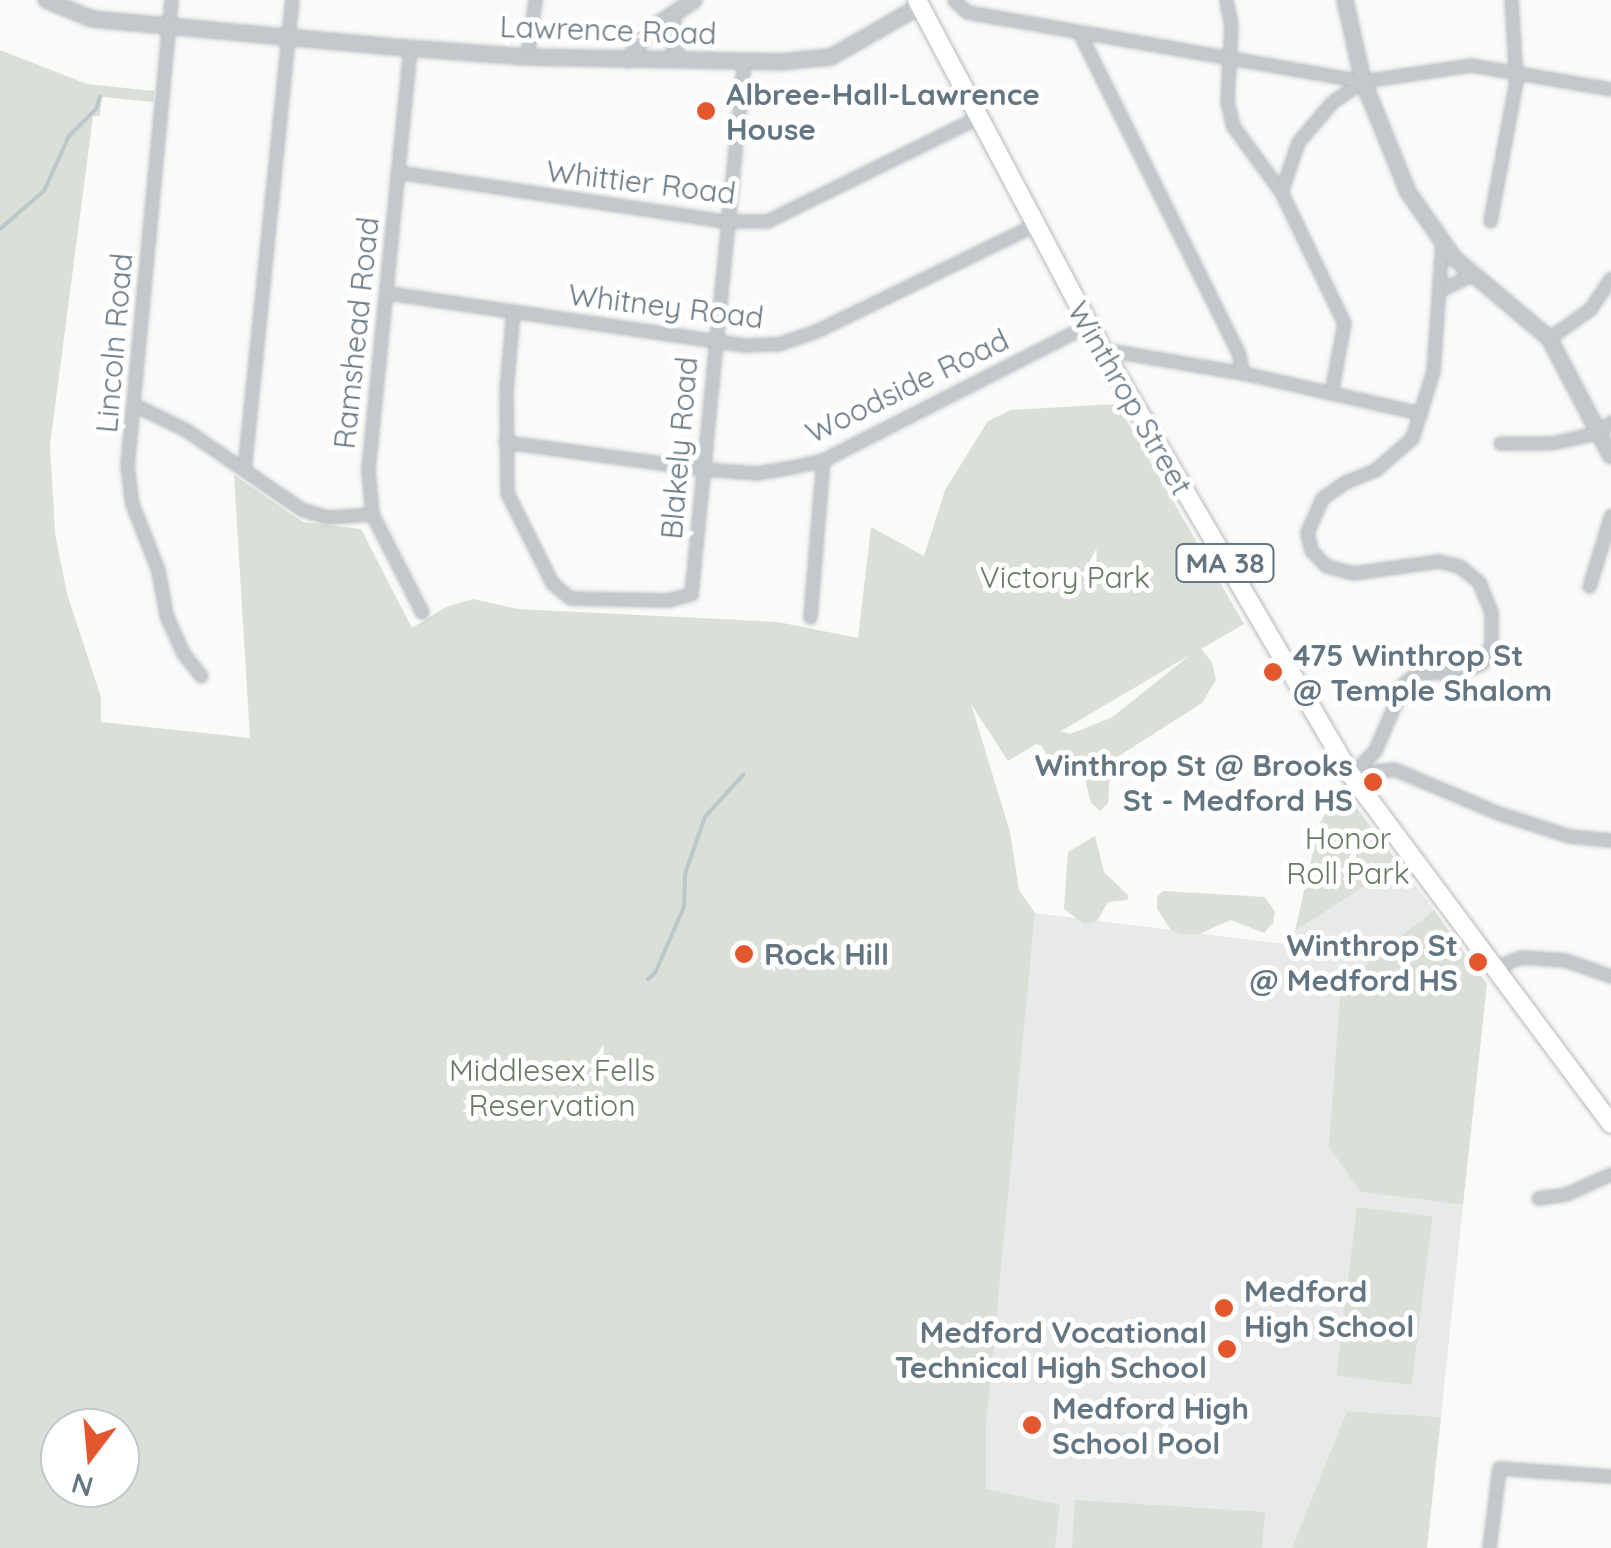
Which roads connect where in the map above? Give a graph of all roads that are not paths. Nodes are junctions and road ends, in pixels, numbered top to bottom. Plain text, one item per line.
1 (46, 0) edge
2 (171, 0) edge
3 (292, 0) edge
4 (534, 0) edge
5 (694, 0) edge
6 (954, 0) edge
7 (1226, 0) edge
8 (1346, 0) edge
9 (1511, 0) edge
10 (922, 2) edge
11 (672, 16) junction
12 (168, 28) junction
13 (1079, 32) junction
14 (289, 38) junction
15 (410, 48) junction
16 (528, 57) junction
17 (1230, 57) junction
18 (628, 60) junction
19 (676, 60) junction
20 (744, 60) junction
21 (1514, 70) junction
22 (1364, 81) junction
23 (1611, 89) edge
24 (976, 118) junction
25 (397, 172) junction
26 (1281, 192) junction
27 (726, 221) junction
28 (1490, 221) dead end
29 (1032, 226) junction
30 (1442, 241) junction
31 (1473, 274) junction
32 (1611, 278) edge
33 (1442, 289) junction
34 (388, 293) junction
35 (513, 311) junction
36 (1088, 325) junction
37 (1549, 338) junction
38 (714, 340) junction
39 (1102, 349) junction
40 (1243, 373) junction
41 (1331, 393) junction
42 (135, 405) junction
43 (1421, 412) junction
44 (1611, 422) edge
45 (1596, 433) junction
46 (505, 442) junction
47 (1500, 443) dead end
48 (1611, 456) edge
49 (822, 460) junction
50 (705, 469) junction
51 (244, 470) junction
52 (372, 514) junction
53 (1611, 515) edge
54 (1589, 586) dead end
55 (422, 612) dead end
56 (810, 616) dead end
57 (201, 676) dead end
58 (1351, 774) junction
59 (1611, 840) edge
60 (1496, 968) junction
61 (1611, 976) edge
62 (1611, 1124) edge
63 (1611, 1174) edge
64 (1538, 1198) dead end
65 (1611, 1476) edge
66 (1488, 1548) edge

1 - 12 street, Lawrence Road
2 - 12 street, Lincoln Road
3 - 14 street
4 - 16 street
5 - 11 street
6 - 13 street
7 - 17 street
8 - 22 street
9 - 21 street
10 - 20 street, Lawrence Road
10 - 24 main road, Winthrop Street / MA 38
11 - 18 street
11 - 19 street
12 - 14 street, Lawrence Road
12 - 42 street, Lincoln Road
13 - 17 street
13 - 40 street
14 - 15 street, Lawrence Road
14 - 51 street
15 - 16 street, Lawrence Road
15 - 25 street, Ramshead Road
16 - 18 street, Lawrence Road
17 - 22 street
17 - 26 street
18 - 19 street, Lawrence Road
19 - 20 street, Lawrence Road
20 - 27 street, Blakely Road
21 - 22 street
21 - 23 street
21 - 28 street
22 - 26 street
22 - 30 street
24 - 27 street, Whittier Road
24 - 29 main road, Winthrop Street / MA 38
25 - 27 street, Whittier Road
25 - 34 street, Ramshead Road
26 - 41 street
27 - 38 street, Blakely Road
29 - 36 main road, Winthrop Street / MA 38
29 - 38 street, Whitney Road
30 - 31 street
30 - 33 street
31 - 33 street
31 - 37 street
32 - 37 street
33 - 43 street
34 - 35 street, Whitney Road
34 - 52 street, Ramshead Road
35 - 38 street, Whitney Road
35 - 46 street
36 - 39 main road, Winthrop Street / MA 38
36 - 49 street, Woodside Road
37 - 45 street
38 - 50 street, Blakely Road
39 - 40 street
39 - 58 main road, Winthrop Street / MA 38
40 - 41 street
41 - 43 street
42 - 51 street
42 - 57 street, Lincoln Road
43 - 58 street
44 - 45 street
45 - 47 street
45 - 48 street
46 - 50 street, Woodside Road
46 - 50 street, Blakely Road
49 - 50 street, Woodside Road
49 - 56 street
51 - 52 street
52 - 55 street, Ramshead Road
53 - 54 street
58 - 59 street
58 - 60 main road, Winthrop Street / MA 38
60 - 61 street
60 - 62 main road, Winthrop Street / MA 38
63 - 64 street
65 - 66 street

